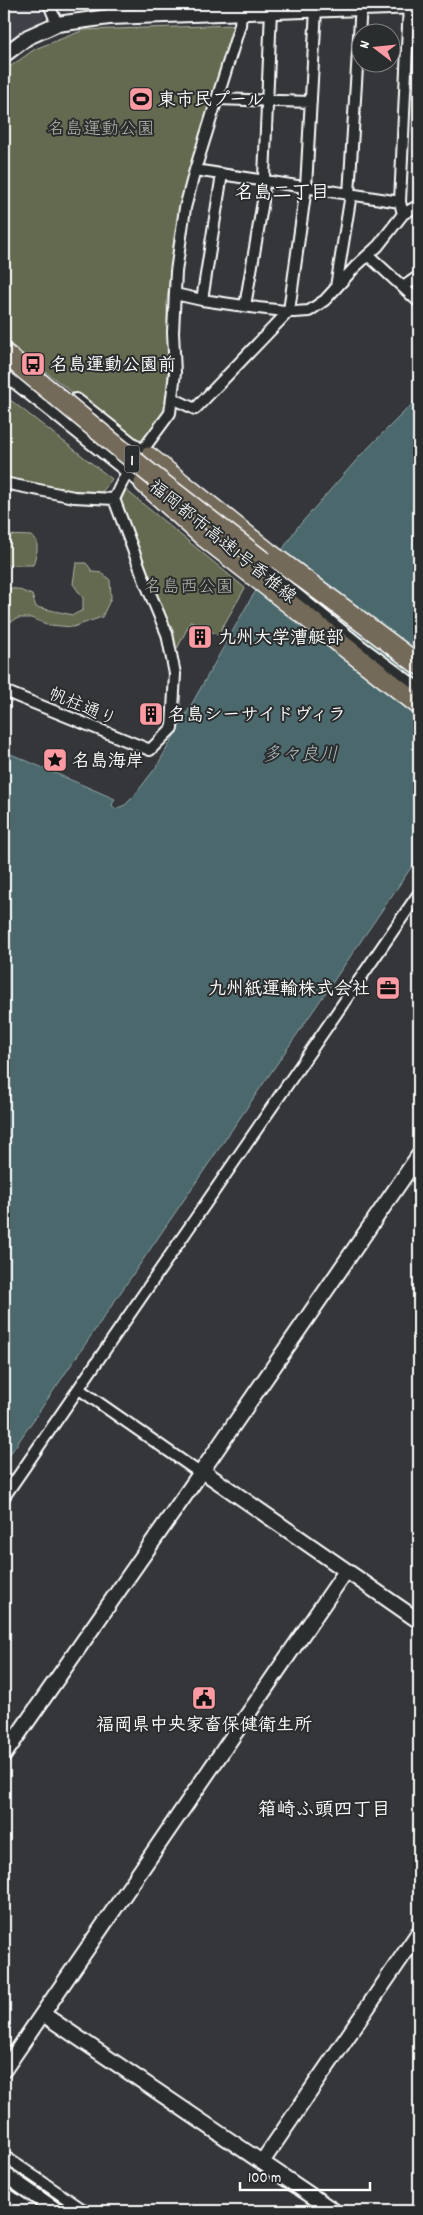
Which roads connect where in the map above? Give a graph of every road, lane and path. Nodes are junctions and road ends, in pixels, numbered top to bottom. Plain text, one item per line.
1 (49, 4) edge
2 (120, 4) edge
3 (361, 5) edge
4 (412, 5) edge
5 (301, 6) edge
6 (320, 7) edge
7 (240, 8) edge
8 (271, 10) junction
9 (109, 17) junction
10 (57, 24) junction
11 (4, 55) edge
12 (217, 99) junction
13 (267, 100) junction
14 (311, 102) junction
15 (195, 170) junction
16 (222, 174) junction
17 (264, 180) junction
18 (306, 187) junction
19 (350, 194) junction
20 (400, 202) junction
21 (419, 205) edge
22 (403, 214) junction
23 (368, 255) junction
24 (419, 276) edge
25 (403, 287) junction
26 (336, 288) junction
27 (174, 294) junction
28 (202, 300) junction
29 (419, 302) edge
30 (245, 306) junction
31 (288, 311) junction
32 (4, 346) edge
33 (4, 353) edge
34 (4, 370) edge
35 (172, 398) junction
36 (145, 455) junction
37 (128, 470) junction
38 (4, 483) edge
39 (144, 483) joint
40 (114, 500) junction
41 (261, 562) junction
42 (419, 665) edge
43 (419, 672) edge
44 (4, 692) edge
45 (419, 692) edge
46 (419, 706) edge
47 (419, 893) edge
48 (419, 1155) edge
49 (79, 1389) junction
50 (202, 1470) junction
51 (4, 1497) edge
52 (346, 1571) junction
53 (419, 1621) edge
54 (4, 1754) edge
55 (419, 1932) edge
56 (43, 2014) junction
57 (4, 2070) edge
58 (4, 2156) edge
59 (262, 2162) junction
60 (4, 2174) edge
61 (4, 2194) edge
62 (29, 2211) edge
63 (57, 2211) edge
64 (85, 2211) edge
65 (334, 2211) edge

1 - 10 street
2 - 9 street
3 - 4 street
3 - 6 street
3 - 19 street
4 - 20 street
5 - 6 street
5 - 8 street
6 - 14 street
7 - 8 street
7 - 9 street
7 - 12 street
8 - 13 street
9 - 10 street
10 - 11 street
12 - 13 street
12 - 15 street
13 - 14 street
13 - 17 street
14 - 18 street
15 - 16 street
15 - 27 street
16 - 17 street
16 - 28 street
17 - 18 street
17 - 30 street
18 - 19 street
18 - 31 street
19 - 20 street
19 - 26 street
20 - 22 street
21 - 22 street
22 - 23 street
23 - 25 street
23 - 26 street
24 - 25 street
25 - 29 street
26 - 31 street
27 - 28 street
27 - 35 street
28 - 30 street
30 - 31 street
31 - 35 street
32 - 36 street
33 - 43 highway, 福岡都市高速1号香椎線 / 1, bridge
34 - 37 street
34 - 45 highway, 福岡都市高速1号香椎線 / 1
35 - 36 street
36 - 37 street
36 - 41 highway
37 - 39 street
37 - 40 street
38 - 40 street
39 - 41 highway
40 - 44 street, 帆柱通り
41 - 42 highway
41 - 43 street
41 - 45 street
41 - 46 highway
47 - 49 street
48 - 50 street
49 - 50 street
49 - 51 street
50 - 52 street
50 - 54 street
52 - 53 street
52 - 56 street
55 - 59 street
56 - 57 street
56 - 59 street
58 - 64 street
59 - 65 street
60 - 63 street
61 - 62 street

